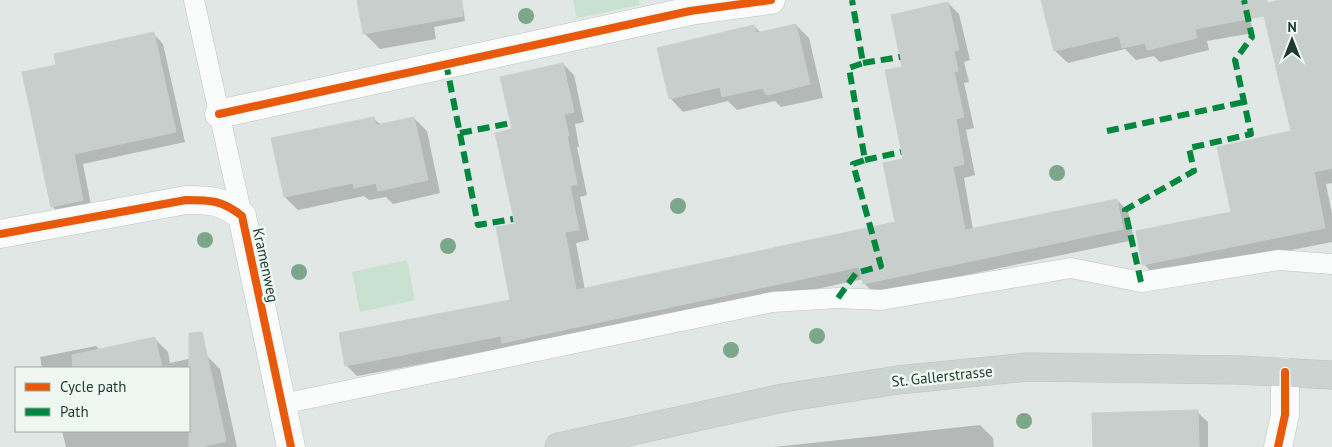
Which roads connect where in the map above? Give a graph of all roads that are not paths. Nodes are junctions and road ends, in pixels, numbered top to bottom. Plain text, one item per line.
1 (194, 0) edge
2 (771, 0) edge
3 (219, 114) junction
4 (242, 216) junction
5 (0, 234) edge
6 (1332, 264) edge
7 (1285, 372) junction
8 (1332, 375) edge
9 (282, 404) junction
10 (291, 447) edge
11 (559, 447) edge
12 (1278, 447) edge

1 - 3 lane, Kramenweg
2 - 3 street
3 - 4 lane, Kramenweg
4 - 5 street, Kramenweg
4 - 9 street, Kramenweg
6 - 9 lane
7 - 8 main road, St. Gallerstrasse
7 - 11 main road, St. Gallerstrasse
7 - 12 street
9 - 10 street, Kramenweg

